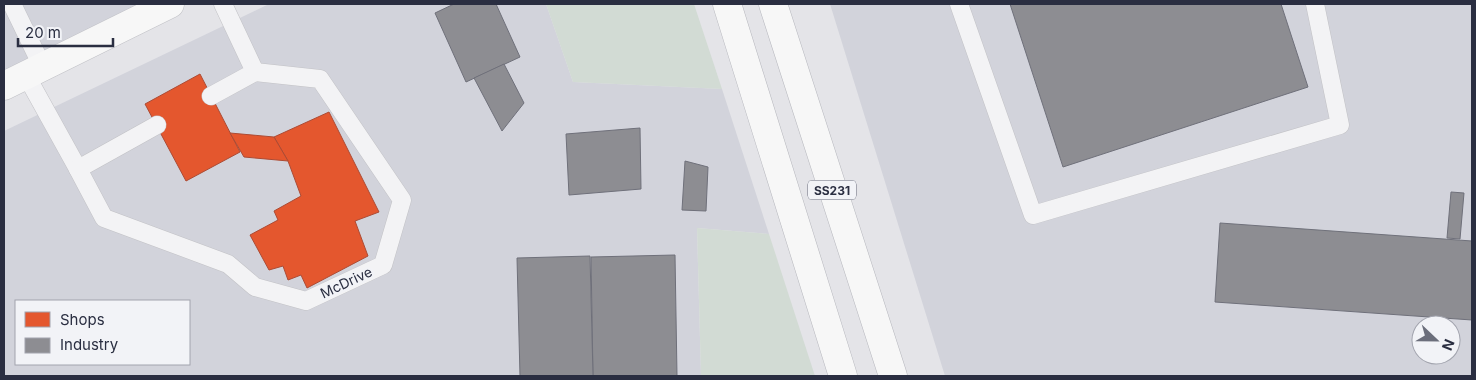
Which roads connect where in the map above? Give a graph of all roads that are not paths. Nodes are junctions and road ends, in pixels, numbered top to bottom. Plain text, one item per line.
1 (170, 4) edge
2 (223, 4) edge
3 (727, 4) edge
4 (774, 4) edge
5 (958, 4) edge
6 (1315, 4) edge
7 (11, 7) edge
8 (255, 72) junction
9 (24, 75) edge
10 (211, 96) dead end
11 (156, 126) dead end
12 (78, 169) junction
13 (843, 376) edge
14 (893, 376) edge

1 - 9 main road
2 - 8 lane
3 - 13 main road, SS231
4 - 14 main road, SS231
5 - 6 lane
7 - 9 lane
8 - 10 lane
8 - 12 lane, McDrive
9 - 12 lane
11 - 12 lane

